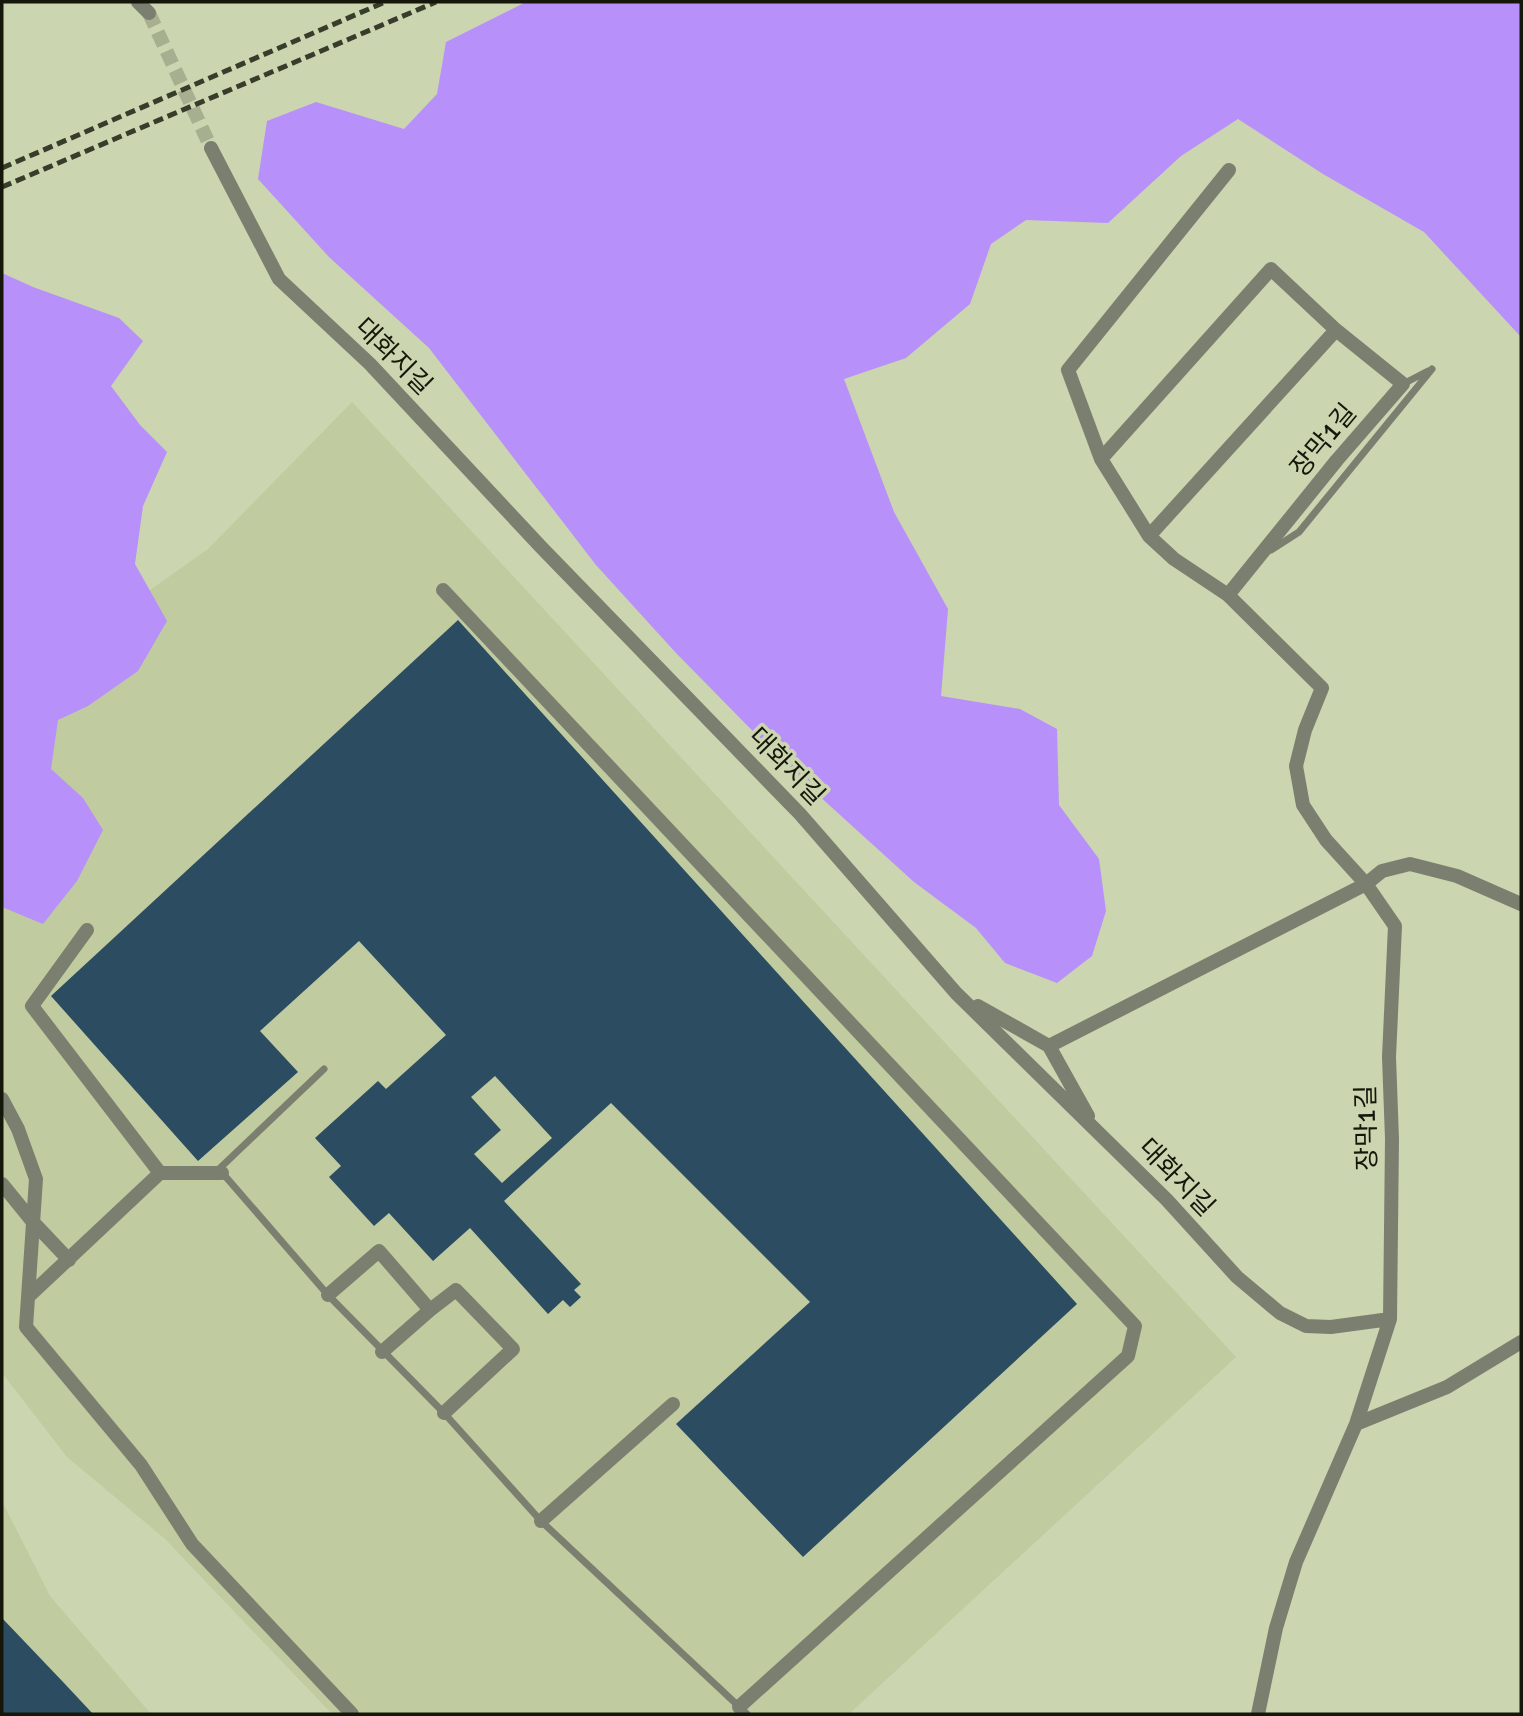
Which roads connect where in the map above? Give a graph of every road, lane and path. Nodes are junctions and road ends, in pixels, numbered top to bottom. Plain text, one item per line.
1 (138, 2) edge
2 (149, 13) tunnel mouth
3 (211, 148) tunnel mouth
4 (1229, 170) dead end
5 (1336, 330) junction
6 (1403, 384) junction
7 (1101, 459) junction
8 (1149, 536) junction
9 (1255, 560) junction
10 (443, 590) dead end
11 (1228, 594) junction
12 (1366, 884) junction
13 (1521, 904) edge
14 (87, 930) dead end
15 (956, 993) junction
16 (1049, 1046) junction
17 (324, 1069) dead end
18 (2, 1099) edge
19 (1093, 1127) junction
20 (160, 1173) junction
21 (222, 1173) junction
22 (2, 1184) edge
23 (33, 1222) junction
24 (69, 1260) junction
25 (328, 1295) junction
26 (28, 1297) junction
27 (430, 1310) junction
28 (1390, 1319) junction
29 (1521, 1342) edge
30 (382, 1352) junction
31 (673, 1404) dead end
32 (444, 1412) junction
33 (1356, 1424) junction
34 (541, 1521) junction
35 (743, 1710) edge
36 (352, 1714) edge
37 (1258, 1714) edge

1 - 2 street
3 - 15 street, 대화지길
4 - 7 street, 장막1길
5 - 6 street
5 - 7 street
5 - 8 street
6 - 9 street, 장막1길
6 - 9 lane
7 - 8 street, 장막1길
8 - 11 street, 장막1길
9 - 11 street, 장막1길
10 - 35 street
11 - 12 street, 장막1길
12 - 13 street
12 - 16 street
12 - 28 street, 장막1길
14 - 20 street
15 - 16 street
15 - 19 street, 대화지길
16 - 19 street
17 - 21 lane
18 - 23 street
19 - 28 street, 대화지길
20 - 21 street
20 - 24 street
21 - 25 lane
22 - 23 street
23 - 24 street
23 - 26 street
24 - 26 street
25 - 27 street
25 - 30 lane
26 - 36 street
27 - 30 street
27 - 32 street
28 - 33 street, 장막1길
29 - 33 street
30 - 32 lane
31 - 34 street
32 - 34 lane
33 - 37 street, 장막1길
34 - 35 lane

